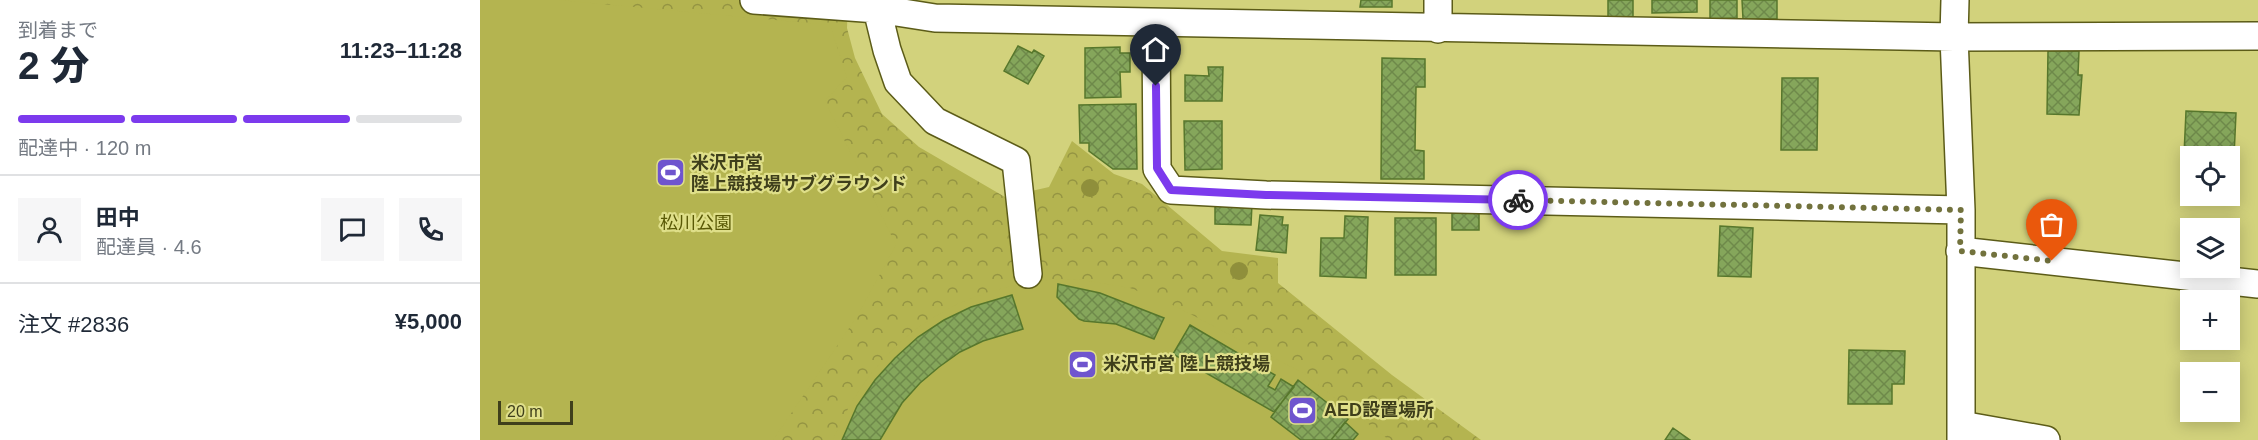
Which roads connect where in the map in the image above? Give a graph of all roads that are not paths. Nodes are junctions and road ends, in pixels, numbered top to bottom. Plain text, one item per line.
1 (754, 0) edge
2 (1438, 0) edge
3 (1955, 0) edge
4 (877, 5) edge
5 (1156, 24) junction
6 (1438, 28) junction
7 (2258, 36) edge
8 (1954, 37) junction
9 (1961, 210) junction
10 (1960, 251) junction
11 (1028, 274) dead end
12 (2258, 284) edge
13 (1961, 432) edge
14 (2046, 440) edge

1 - 4 street
2 - 6 street
3 - 8 street
4 - 5 street
4 - 11 street
5 - 6 street
5 - 9 street
6 - 8 street
7 - 8 street
8 - 9 street
9 - 10 street
10 - 12 street
10 - 13 street
13 - 14 street

